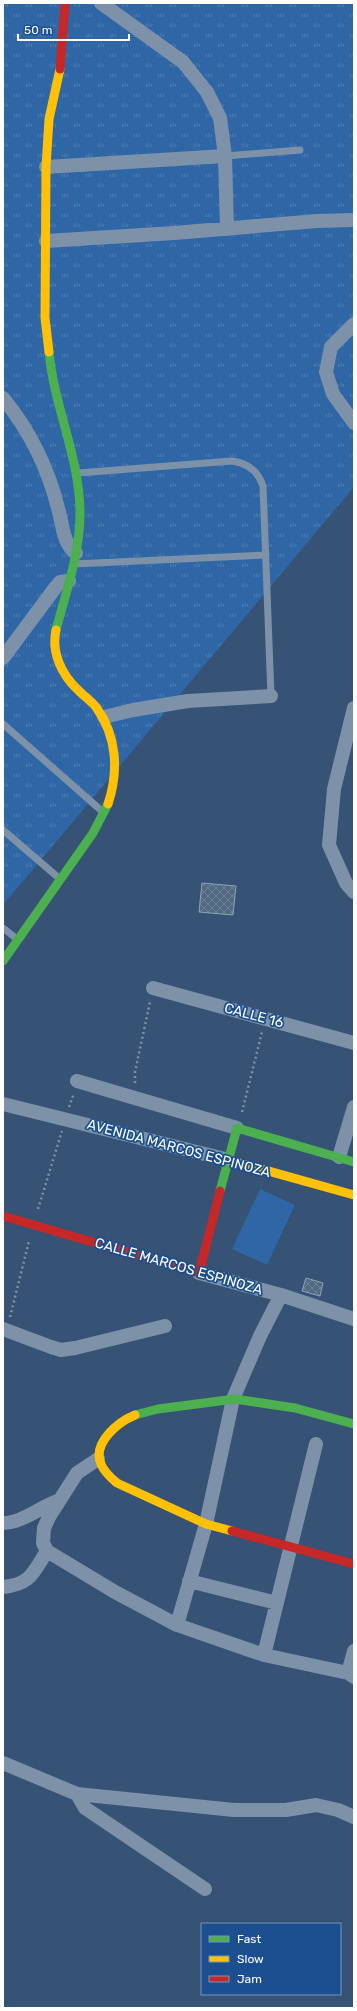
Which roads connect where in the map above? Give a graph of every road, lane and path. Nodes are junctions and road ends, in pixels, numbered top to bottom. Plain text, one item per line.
1 (65, 3) edge
2 (101, 3) edge
3 (300, 150) dead end
4 (225, 156) junction
5 (46, 167) junction
6 (354, 220) edge
7 (227, 229) junction
8 (46, 241) junction
9 (354, 324) edge
10 (3, 398) edge
11 (354, 423) edge
12 (76, 473) junction
13 (266, 555) junction
14 (75, 558) junction
15 (69, 581) junction
16 (3, 658) edge
17 (271, 696) joint
18 (354, 708) edge
19 (104, 717) junction
20 (3, 724) edge
21 (104, 814) junction
22 (3, 830) edge
23 (60, 880) junction
24 (354, 892) edge
25 (3, 928) edge
26 (19, 941) junction
27 (3, 960) edge
28 (153, 988) joint
29 (266, 1018) junction
30 (354, 1043) edge
31 (77, 1081) joint
32 (134, 1098) junction
33 (3, 1104) edge
34 (354, 1107) edge
35 (66, 1118) junction
36 (237, 1128) junction
37 (339, 1157) junction
38 (229, 1160) junction
39 (354, 1162) edge
40 (354, 1195) edge
41 (3, 1216) edge
42 (33, 1225) junction
43 (199, 1273) junction
44 (281, 1295) junction
45 (354, 1319) edge
46 (165, 1326) dead end
47 (5, 1330) edge
48 (233, 1399) junction
49 (354, 1424) edge
50 (316, 1444) dead end
51 (98, 1459) junction
52 (58, 1501) junction
53 (3, 1523) edge
54 (206, 1524) junction
55 (291, 1547) junction
56 (47, 1551) junction
57 (354, 1564) edge
58 (190, 1581) junction
59 (3, 1587) edge
60 (277, 1603) junction
61 (177, 1625) junction
62 (354, 1651) edge
63 (264, 1655) junction
64 (351, 1675) edge
65 (3, 1763) edge
66 (77, 1794) junction
67 (354, 1817) edge
68 (205, 1889) dead end

1 - 5 street
2 - 4 street
3 - 4 lane
4 - 5 street
4 - 7 street
5 - 8 street
6 - 7 street
7 - 8 street
8 - 12 street
9 - 11 street
10 - 14 street
12 - 13 lane
12 - 14 street
13 - 14 lane
13 - 17 lane
14 - 15 street
15 - 16 street
15 - 19 street
17 - 19 street
18 - 24 street
19 - 21 street
20 - 21 lane
21 - 23 street
22 - 23 lane
23 - 26 street
25 - 26 lane
26 - 27 street
28 - 29 street, CALLE 16
28 - 32 path
29 - 30 street, CALLE 16
29 - 36 path
31 - 32 street
31 - 35 path
32 - 36 street
33 - 35 street, AVENIDA MARCOS ESPINOZA
34 - 37 street
35 - 38 street, AVENIDA MARCOS ESPINOZA
35 - 42 path
36 - 37 street
36 - 38 street
37 - 39 street
38 - 40 street, AVENIDA MARCOS ESPINOZA
38 - 43 street
41 - 42 street, CALLE MARCOS ESPINOZA
42 - 43 street, CALLE MARCOS ESPINOZA
42 - 47 path
43 - 44 street, CALLE MARCOS ESPINOZA
44 - 45 street, CALLE MARCOS ESPINOZA
44 - 48 street
46 - 47 street
48 - 49 street
48 - 51 street
48 - 54 street
50 - 55 street
51 - 52 street
51 - 54 street
52 - 53 street
52 - 56 street
54 - 55 street
54 - 58 street
55 - 57 street
55 - 60 street
56 - 59 street
56 - 61 street
58 - 60 street
58 - 61 street
60 - 63 street
61 - 63 street
62 - 64 street
63 - 64 street
65 - 66 street
66 - 67 street
66 - 68 street

